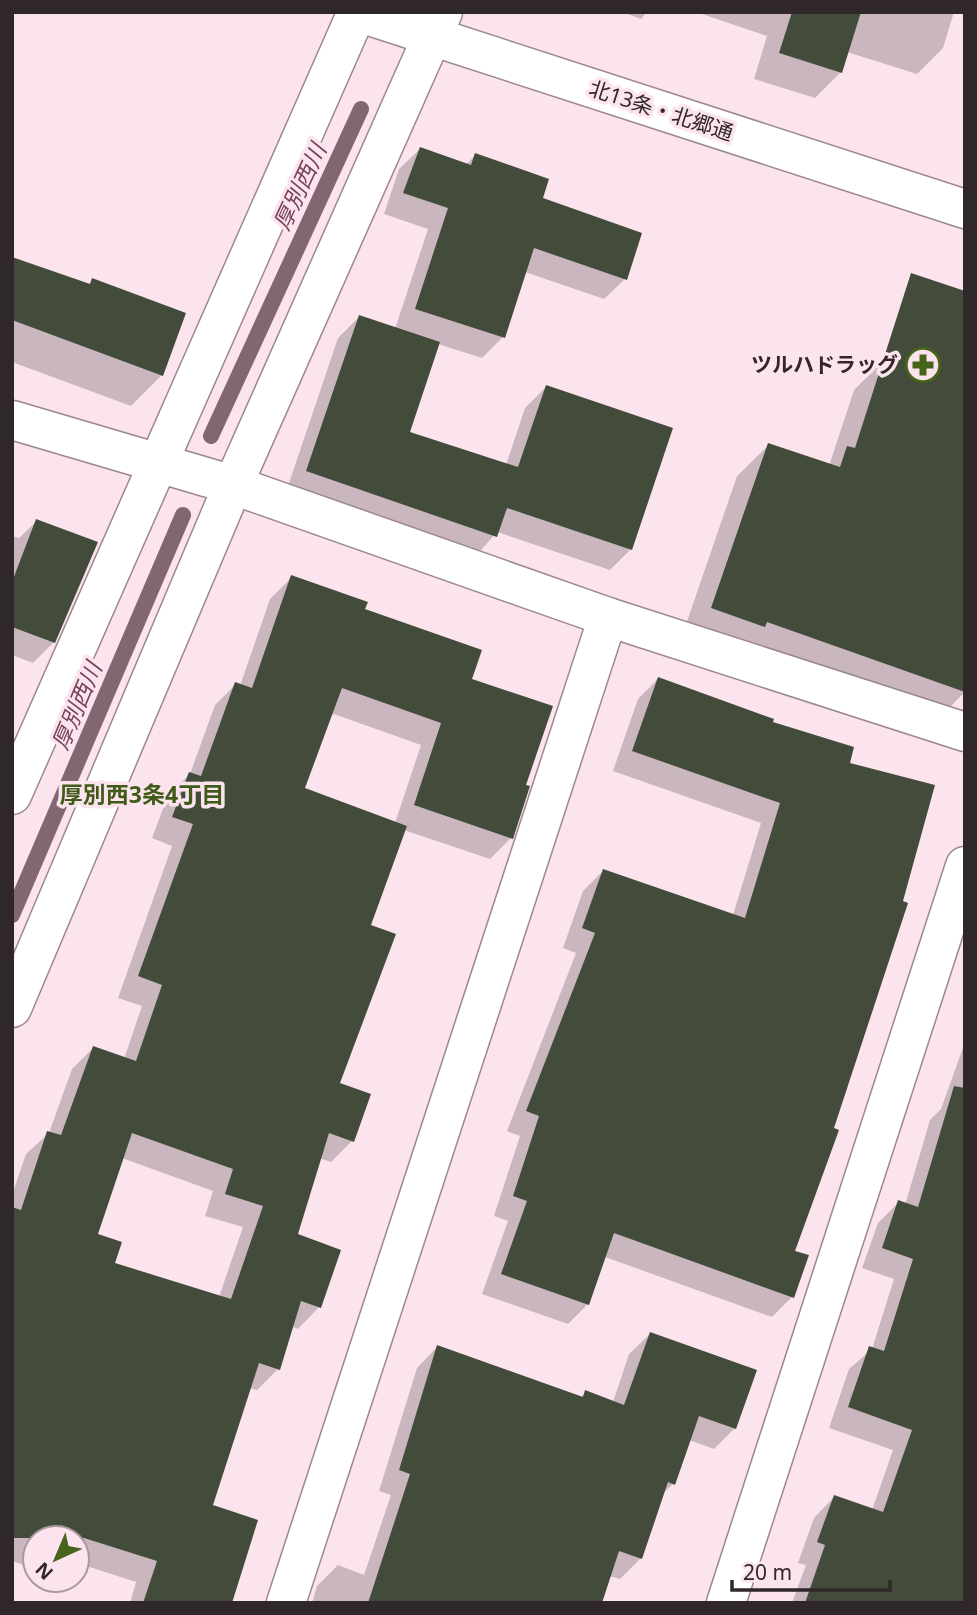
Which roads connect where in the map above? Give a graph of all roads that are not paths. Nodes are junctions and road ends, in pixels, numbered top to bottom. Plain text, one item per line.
1 (357, 12) edge
2 (437, 24) edge
3 (965, 209) edge
4 (12, 419) edge
5 (158, 461) junction
6 (233, 485) junction
7 (608, 617) junction
8 (965, 732) edge
9 (12, 795) edge
10 (965, 866) edge
11 (12, 1007) edge
12 (286, 1603) edge
13 (726, 1603) edge

1 - 2 street, 北13条・北郷通
1 - 5 street
2 - 3 street, 北13条・北郷通
2 - 6 street
4 - 5 street
5 - 6 street
5 - 9 street
6 - 7 street
6 - 11 street
7 - 8 street
7 - 12 street
10 - 13 street

